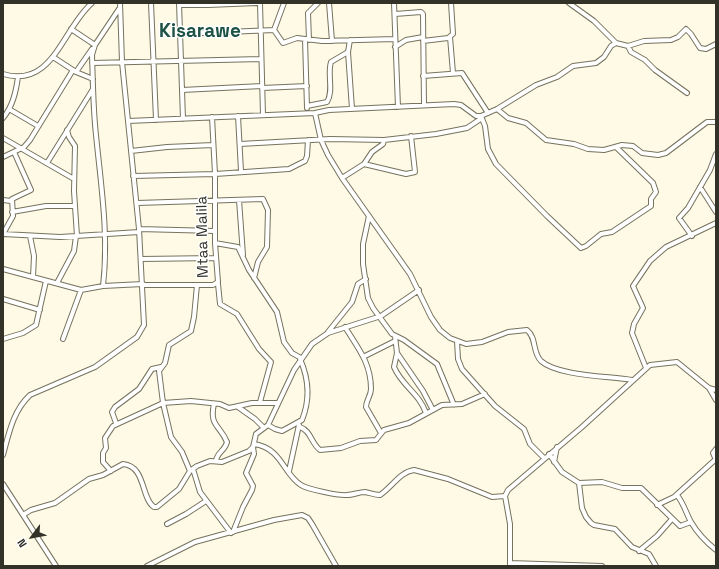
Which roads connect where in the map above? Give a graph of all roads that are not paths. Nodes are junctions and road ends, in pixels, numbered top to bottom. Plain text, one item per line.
1 (92, 3) edge
2 (120, 3) edge
3 (151, 3) edge
4 (258, 3) edge
5 (284, 3) edge
6 (318, 3) edge
7 (329, 3) edge
8 (394, 3) edge
9 (451, 3) edge
10 (569, 3) edge
11 (179, 4) edge
12 (119, 9) junction
13 (395, 14) junction
14 (71, 29) junction
15 (274, 30) junction
16 (261, 31) junction
17 (180, 34) junction
18 (450, 37) junction
19 (395, 39) junction
20 (423, 39) junction
21 (307, 40) junction
22 (350, 40) junction
23 (332, 41) junction
24 (616, 43) junction
25 (716, 44) edge
26 (94, 46) junction
27 (628, 46) junction
28 (395, 47) junction
29 (348, 52) junction
30 (53, 57) junction
31 (261, 58) junction
32 (152, 60) junction
33 (182, 60) junction
34 (122, 62) junction
35 (92, 63) junction
36 (74, 71) junction
37 (454, 73) junction
38 (3, 74) edge
39 (423, 76) junction
40 (18, 77) junction
41 (93, 79) junction
42 (262, 86) junction
43 (307, 86) junction
44 (93, 88) junction
45 (182, 90) junction
46 (687, 93) dead end
47 (424, 105) junction
48 (307, 106) junction
49 (398, 107) junction
50 (9, 109) junction
51 (352, 109) junction
52 (497, 109) junction
53 (308, 112) junction
54 (315, 113) junction
55 (488, 113) junction
56 (263, 115) junction
57 (238, 116) junction
58 (212, 117) junction
59 (481, 117) junction
60 (3, 118) edge
61 (183, 119) junction
62 (156, 120) junction
63 (128, 121) junction
64 (716, 122) edge
65 (38, 126) junction
66 (67, 130) junction
67 (411, 136) junction
68 (3, 138) edge
69 (308, 140) junction
70 (321, 140) junction
71 (384, 140) junction
72 (213, 144) junction
73 (240, 144) junction
74 (616, 147) junction
75 (21, 149) junction
76 (132, 151) junction
77 (14, 152) junction
78 (716, 154) edge
79 (3, 157) edge
80 (47, 163) junction
81 (364, 164) junction
82 (241, 171) junction
83 (215, 174) junction
84 (133, 176) junction
85 (74, 178) junction
86 (342, 178) junction
87 (700, 187) junction
88 (3, 200) edge
89 (239, 200) junction
90 (11, 201) junction
91 (214, 202) junction
92 (137, 204) junction
93 (75, 206) junction
94 (12, 212) junction
95 (716, 212) edge
96 (369, 216) junction
97 (716, 224) edge
98 (139, 231) junction
99 (214, 231) junction
100 (3, 234) edge
101 (104, 235) junction
102 (30, 236) junction
103 (76, 236) junction
104 (692, 236) junction
105 (215, 243) junction
106 (243, 257) junction
107 (216, 258) junction
108 (141, 259) junction
109 (3, 269) edge
110 (33, 277) junction
111 (254, 278) junction
112 (366, 279) junction
113 (46, 281) junction
114 (57, 283) junction
115 (143, 284) junction
116 (218, 284) junction
117 (197, 285) junction
118 (103, 286) junction
119 (81, 290) junction
120 (419, 290) junction
121 (3, 300) edge
122 (40, 310) junction
123 (381, 316) junction
124 (345, 327) junction
125 (328, 333) junction
126 (395, 338) junction
127 (3, 339) edge
128 (63, 339) dead end
129 (457, 341) junction
130 (398, 353) junction
131 (365, 356) junction
132 (301, 359) junction
133 (161, 367) junction
134 (646, 368) junction
135 (632, 380) junction
136 (709, 388) junction
137 (716, 390) edge
138 (485, 394) junction
139 (716, 400) edge
140 (260, 402) junction
141 (163, 403) junction
142 (278, 403) junction
143 (214, 404) junction
144 (454, 405) junction
145 (238, 407) junction
146 (433, 410) junction
147 (426, 414) junction
148 (116, 424) junction
149 (299, 424) junction
150 (266, 426) junction
151 (381, 433) junction
152 (253, 445) junction
153 (557, 448) junction
154 (716, 449) edge
155 (549, 454) junction
156 (3, 455) edge
157 (544, 458) junction
158 (716, 460) edge
159 (216, 462) junction
160 (554, 462) junction
161 (192, 470) junction
162 (111, 471) junction
163 (289, 471) junction
164 (579, 483) junction
165 (3, 484) edge
166 (677, 495) junction
167 (506, 496) junction
168 (206, 500) junction
169 (657, 505) junction
170 (23, 515) junction
171 (672, 520) junction
172 (691, 522) junction
173 (168, 524) dead end
174 (232, 533) junction
175 (716, 550) edge
176 (639, 551) junction
177 (510, 565) edge
178 (56, 566) edge
179 (147, 566) edge
180 (336, 566) edge
181 (602, 566) edge
182 (656, 566) edge

1 - 14 street
2 - 12 street
3 - 32 street
4 - 11 street
4 - 16 street
5 - 15 street
6 - 21 street
7 - 23 street
8 - 13 street
9 - 18 street
10 - 24 street
11 - 17 street
12 - 26 street
12 - 34 street
13 - 19 street
13 - 20 street
14 - 26 street
14 - 30 street
15 - 16 street
15 - 21 street
16 - 17 street
16 - 31 street
17 - 33 street
18 - 20 street
18 - 37 street
19 - 22 street
19 - 28 street
20 - 28 street
20 - 39 street
21 - 23 street
21 - 43 street
22 - 23 street
22 - 29 street
24 - 27 street
24 - 52 street
25 - 27 street
26 - 35 street
26 - 36 street
27 - 46 street
28 - 49 street
29 - 48 street
29 - 51 street
30 - 36 street
30 - 40 street
31 - 33 street
31 - 42 street
32 - 33 street
32 - 34 street
32 - 62 street
33 - 45 street
34 - 35 street
34 - 63 street
35 - 41 street
36 - 41 street
36 - 65 street
37 - 39 street
37 - 55 street
38 - 40 street
39 - 47 street
40 - 50 street
41 - 44 street
42 - 43 street
42 - 45 street
42 - 56 street
43 - 48 street
44 - 66 street
44 - 101 street
45 - 61 street
47 - 49 street
47 - 59 street
48 - 53 street
49 - 51 street
50 - 60 street
50 - 65 street
51 - 54 street
52 - 55 street
52 - 74 street
53 - 54 street
53 - 56 street
54 - 70 street
55 - 59 street
56 - 57 street
57 - 58 street
57 - 73 street
58 - 61 street
58 - 72 street, Mtaa Malila
59 - 67 street
59 - 74 street
61 - 62 street
62 - 63 street
63 - 76 street
64 - 74 street
65 - 75 street
66 - 80 street
66 - 85 street
67 - 71 street
67 - 81 street
68 - 75 street
69 - 70 street
69 - 73 street
69 - 82 street
70 - 71 street
70 - 86 street
71 - 81 street
72 - 76 street
72 - 83 street, Mtaa Malila
73 - 82 street
75 - 77 street
75 - 80 street
76 - 84 street
77 - 79 street
77 - 90 street
78 - 87 street
80 - 85 street
81 - 86 street
82 - 83 street
83 - 84 street
83 - 91 street, Mtaa Malila
84 - 92 street
85 - 93 street
86 - 96 street
87 - 95 street
87 - 104 street
88 - 90 street
89 - 91 street
89 - 106 street
89 - 111 street
90 - 94 street
91 - 92 street
91 - 99 street, Mtaa Malila
92 - 98 street
93 - 94 street
93 - 103 street
94 - 100 street
96 - 112 street
96 - 120 street
97 - 104 street
98 - 99 street
98 - 101 street
98 - 108 street
99 - 105 street, Mtaa Malila
100 - 102 street
101 - 103 street
101 - 118 street
102 - 103 street
102 - 110 street
103 - 114 street
104 - 134 street
105 - 106 street
105 - 107 street, Mtaa Malila
106 - 111 street
107 - 108 street
107 - 116 street, Mtaa Malila
108 - 115 street
109 - 110 street
110 - 113 street
111 - 132 street
112 - 123 street
112 - 125 street
113 - 114 street
113 - 122 street
114 - 119 street
115 - 117 street, Mtaa Malila
115 - 118 street, Mtaa Malila
115 - 156 street
116 - 117 street, Mtaa Malila
116 - 140 street
117 - 133 street
118 - 119 street, Mtaa Malila
119 - 128 street
120 - 123 street
120 - 129 street
121 - 122 street
122 - 127 street
123 - 124 street
123 - 126 street
124 - 125 street
124 - 131 street
125 - 132 street
126 - 130 street
126 - 131 street
126 - 144 street
129 - 135 street
129 - 138 street
130 - 146 street
130 - 147 street
131 - 151 street
132 - 142 street
132 - 149 street
133 - 141 street
133 - 148 street
134 - 135 street
134 - 136 street
135 - 153 street
136 - 137 street
136 - 139 street
138 - 144 street
138 - 157 street
140 - 142 street
140 - 145 street
141 - 143 street
141 - 148 street
141 - 161 street
142 - 150 street
143 - 145 street
143 - 159 street
144 - 146 street
145 - 150 street
146 - 147 street
147 - 151 street
148 - 162 street
149 - 150 street
149 - 151 street
149 - 163 street
150 - 152 street
152 - 159 street
152 - 163 street
152 - 174 street
153 - 155 street
153 - 160 street
154 - 158 street
155 - 157 street
155 - 160 street
157 - 167 street
158 - 166 street
159 - 161 street
160 - 164 street
161 - 162 street
161 - 168 street
162 - 170 street
163 - 167 street
164 - 169 street
164 - 176 street
165 - 170 street
166 - 169 street
166 - 172 street
167 - 177 street
168 - 173 street
168 - 174 street
169 - 171 street
170 - 178 street
171 - 172 street
171 - 176 street
172 - 175 street
174 - 179 street
174 - 180 street
176 - 182 street
177 - 181 street

